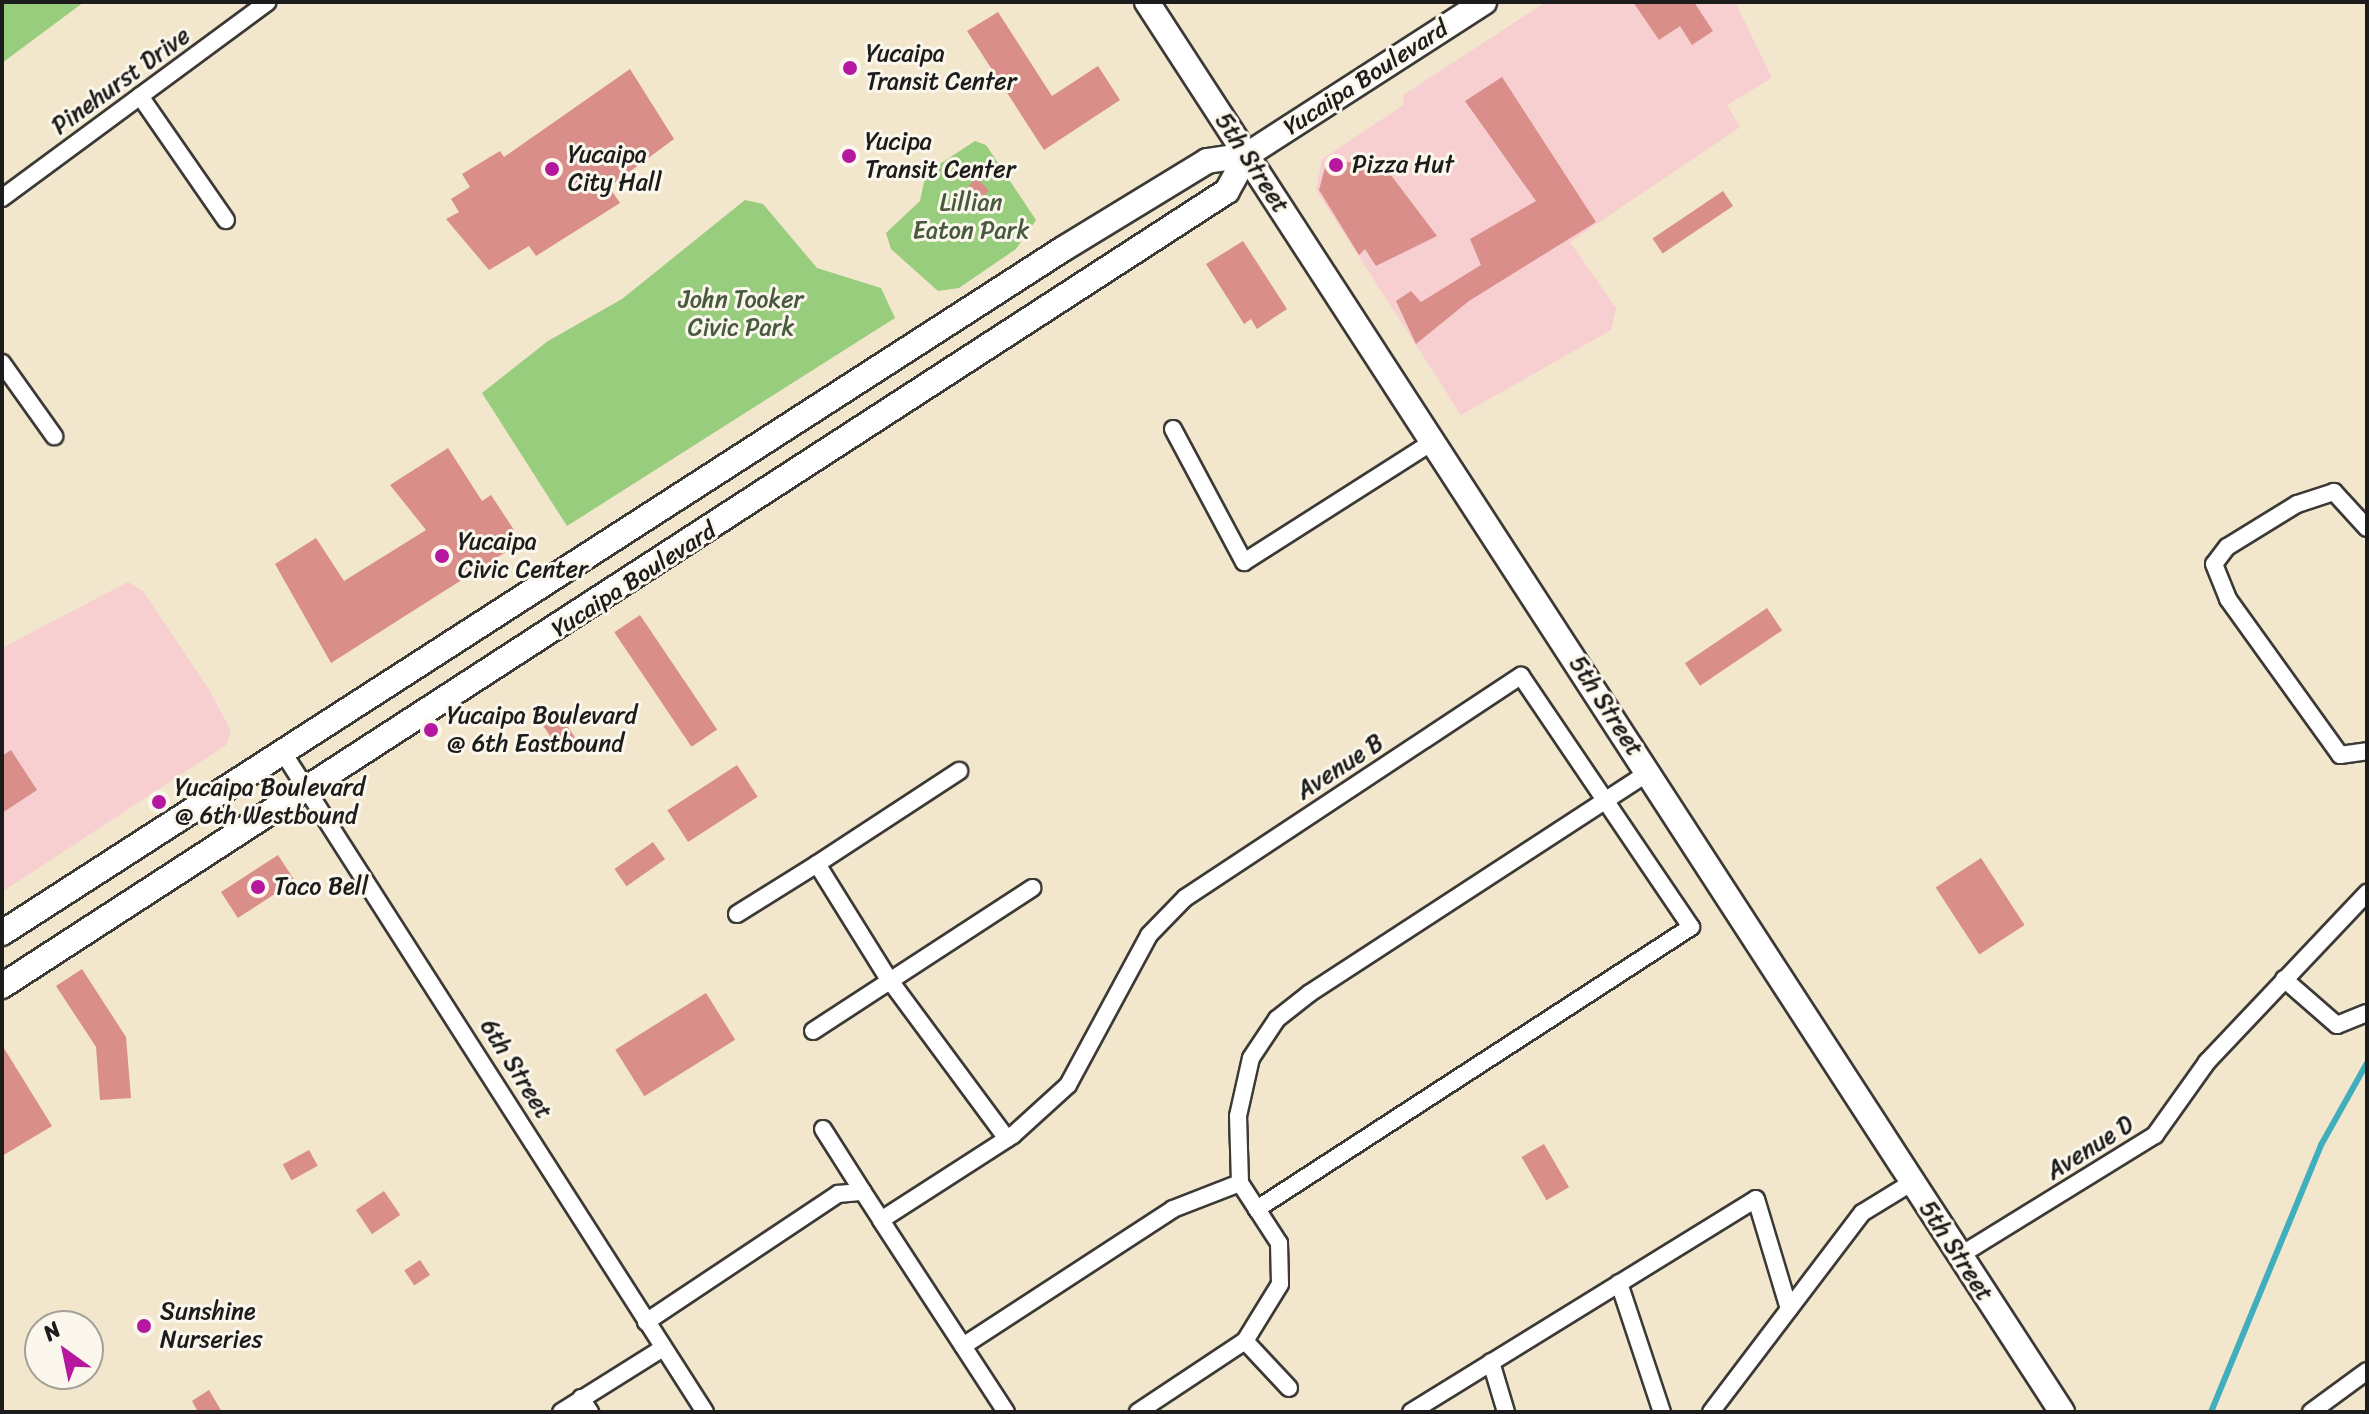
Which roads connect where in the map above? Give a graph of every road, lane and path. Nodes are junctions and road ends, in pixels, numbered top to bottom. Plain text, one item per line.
1 (268, 2) edge
2 (1147, 2) edge
3 (1484, 2) edge
4 (140, 96) junction
5 (1247, 155) junction
6 (2, 198) edge
7 (226, 220) dead end
8 (2, 363) edge
9 (1173, 429) dead end
10 (54, 436) dead end
11 (1434, 441) junction
12 (2367, 528) edge
13 (2367, 751) edge
14 (284, 754) junction
15 (959, 771) dead end
16 (1649, 772) junction
17 (308, 790) junction
18 (1606, 798) junction
19 (817, 864) junction
20 (1032, 888) dead end
21 (2367, 893) edge
22 (737, 914) dead end
23 (2, 933) edge
24 (2284, 979) junction
25 (891, 982) junction
26 (2, 986) edge
27 (2367, 1013) edge
28 (813, 1031) dead end
29 (823, 1129) dead end
30 (1007, 1139) junction
31 (1240, 1183) junction
32 (1911, 1183) junction
33 (863, 1192) junction
34 (1257, 1209) junction
35 (881, 1220) junction
36 (1959, 1256) junction
37 (1619, 1283) junction
38 (1789, 1309) junction
39 (646, 1322) junction
40 (1245, 1341) junction
41 (963, 1346) junction
42 (663, 1348) junction
43 (1491, 1362) junction
44 (2367, 1371) edge
45 (1289, 1388) dead end
46 (586, 1405) edge
47 (561, 1412) edge
48 (705, 1412) edge
49 (1006, 1412) edge
50 (1138, 1412) edge
51 (1411, 1412) edge
52 (1506, 1412) edge
53 (1662, 1412) edge
54 (1711, 1412) edge
55 (2062, 1412) edge
56 (2311, 1412) edge

1 - 4 street, Pinehurst Drive
2 - 5 main road, 5th Street
3 - 5 main road, Yucaipa Boulevard
4 - 6 street, Pinehurst Drive
4 - 7 street
5 - 11 main road, 5th Street
5 - 14 main road, Yucaipa Boulevard
5 - 17 main road, Yucaipa Boulevard
8 - 10 street
9 - 11 street
11 - 16 main road, 5th Street
12 - 13 street
14 - 17 street, 6th Street
14 - 23 main road, Yucaipa Boulevard
15 - 19 street
16 - 18 street
16 - 32 main road, 5th Street
17 - 26 main road, Yucaipa Boulevard
17 - 39 street, 6th Street
18 - 30 street, Avenue B
18 - 31 street
18 - 34 street
19 - 22 street
19 - 25 street
20 - 25 street
21 - 24 street, Avenue D
24 - 27 street
24 - 36 street, Avenue D
25 - 28 street
25 - 30 street
29 - 33 street
30 - 35 street, Avenue B
31 - 34 street
31 - 41 street
32 - 36 main road, 5th Street
32 - 38 street
33 - 35 street
33 - 39 street
34 - 40 street
35 - 41 street
36 - 55 main road, 5th Street
37 - 38 street
37 - 43 street
37 - 53 street
38 - 54 street
39 - 42 street, 6th Street
40 - 45 street
40 - 50 street
41 - 49 street
42 - 46 street
42 - 48 street, 6th Street
43 - 51 street
43 - 52 street
44 - 56 street
46 - 47 street

